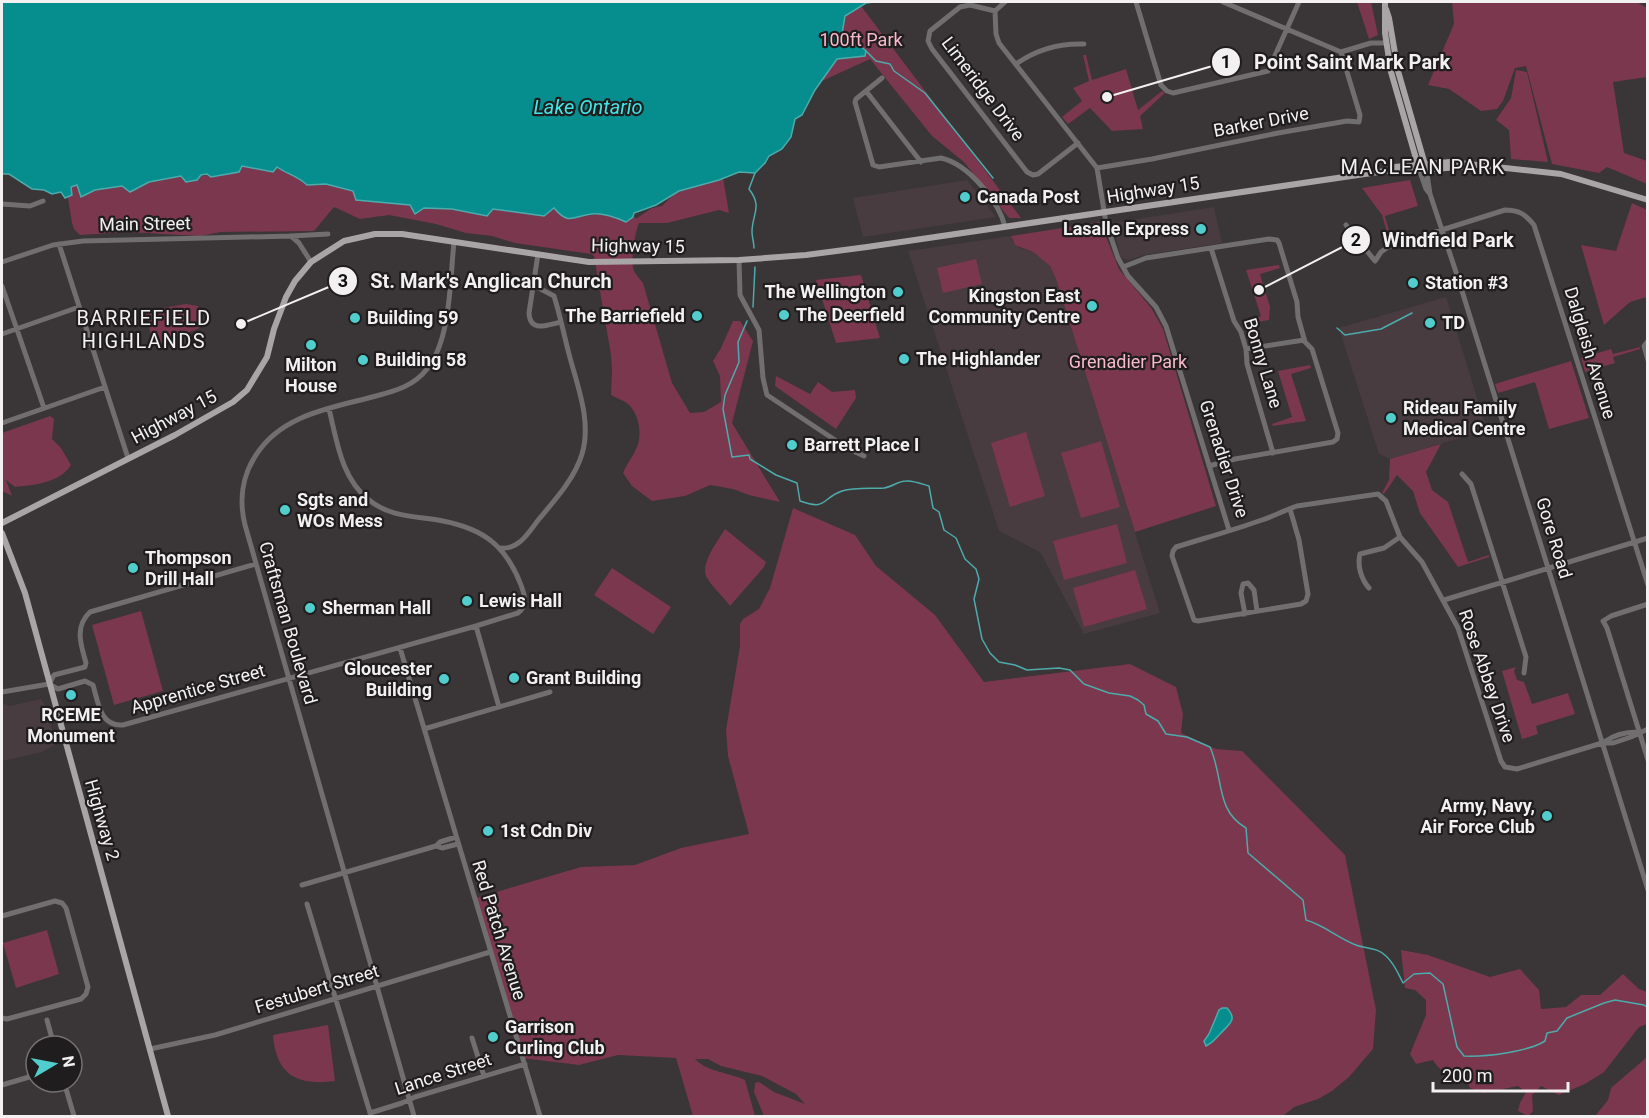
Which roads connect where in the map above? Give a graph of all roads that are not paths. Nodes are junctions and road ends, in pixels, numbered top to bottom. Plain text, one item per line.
1 (1005, 2) edge
2 (1136, 2) edge
3 (1222, 2) edge
4 (1299, 2) edge
5 (1385, 5) edge
6 (995, 11) junction
7 (1287, 29) junction
8 (1386, 43) junction
9 (1084, 44) dead end
10 (1341, 52) junction
11 (1016, 64) junction
12 (882, 78) dead end
13 (866, 91) junction
14 (1078, 143) junction
15 (921, 162) junction
16 (1422, 166) junction
17 (1097, 168) junction
18 (1647, 200) edge
19 (43, 201) dead end
20 (2, 204) edge
21 (1105, 213) junction
22 (1346, 225) dead end
23 (1005, 227) junction
24 (1443, 229) junction
25 (328, 234) dead end
26 (291, 236) junction
27 (454, 242) junction
28 (59, 244) junction
29 (1211, 248) junction
30 (538, 254) junction
31 (740, 260) junction
32 (2, 262) edge
33 (311, 262) junction
34 (1123, 267) junction
35 (534, 285) junction
36 (2, 286) edge
37 (79, 307) junction
38 (561, 322) junction
39 (16, 329) junction
40 (2, 334) edge
41 (1304, 340) junction
42 (1647, 340) edge
43 (1246, 349) junction
44 (1647, 360) edge
45 (105, 387) junction
46 (44, 408) junction
47 (329, 409) junction
48 (2, 423) edge
49 (1273, 453) junction
50 (864, 456) dead end
51 (128, 458) junction
52 (1209, 466) junction
53 (1462, 474) dead end
54 (1290, 508) junction
55 (2, 523) edge
56 (1229, 530) junction
57 (2, 533) edge
58 (1400, 537) junction
59 (1647, 538) edge
60 (1633, 543) junction
61 (501, 548) junction
62 (512, 548) junction
63 (510, 560) junction
64 (256, 564) junction
65 (1547, 568) junction
66 (1503, 582) junction
67 (1647, 585) edge
68 (1369, 588) dead end
69 (1444, 600) junction
70 (1647, 604) edge
71 (1257, 611) junction
72 (1245, 614) junction
73 (476, 626) junction
74 (400, 648) junction
75 (1524, 673) dead end
76 (288, 680) junction
77 (49, 684) junction
78 (2, 692) edge
79 (550, 692) dead end
80 (499, 707) junction
81 (424, 729) junction
82 (1647, 729) edge
83 (1639, 732) junction
84 (1602, 743) junction
85 (1647, 760) edge
86 (456, 837) junction
87 (458, 844) junction
88 (436, 846) junction
89 (344, 873) junction
90 (302, 885) dead end
91 (1647, 890) edge
92 (307, 904) dead end
93 (2, 916) edge
94 (490, 952) junction
95 (377, 987) junction
96 (335, 1000) junction
97 (2, 1018) edge
98 (47, 1020) dead end
99 (51, 1034) edge
100 (472, 1038) dead end
101 (150, 1049) junction
102 (525, 1064) junction
103 (483, 1076) junction
104 (24, 1079) edge
105 (2, 1085) edge
106 (68, 1094) edge
107 (410, 1100) junction
108 (370, 1115) edge
109 (74, 1116) edge
110 (168, 1116) edge
111 (414, 1116) edge
112 (540, 1116) edge

1 - 6 street
2 - 7 street
3 - 7 street
4 - 7 street
5 - 8 main road, Gore Road
5 - 16 main road, Gore Road
6 - 11 street
6 - 14 street, Limeridge Drive
7 - 10 street
8 - 10 street
8 - 16 main road, Gore Road
9 - 11 street
10 - 17 street, Barker Drive
11 - 14 street
12 - 13 street
13 - 15 street
13 - 15 street
14 - 17 street
15 - 23 street
16 - 18 main road, Highway 15
16 - 21 main road, Highway 15
16 - 24 street, Gore Road
17 - 21 street, Grenadier Drive
19 - 20 street
21 - 23 main road, Highway 15
21 - 34 street, Grenadier Drive
22 - 24 street, Dalgleish Avenue
23 - 31 main road, Highway 15
24 - 60 street, Dalgleish Avenue
24 - 65 street, Gore Road
25 - 26 street, Main Street
26 - 28 street, Main Street
26 - 33 street
27 - 30 main road, Highway 15
27 - 33 main road, Highway 15
27 - 47 street, Craftsman Boulevard
28 - 32 street, Main Street
28 - 37 street
29 - 34 street
29 - 41 street
29 - 43 street, Bonny Lane
30 - 31 main road, Highway 15
30 - 35 street
31 - 50 street
33 - 51 main road, Highway 15
34 - 52 street, Grenadier Drive
35 - 38 street
35 - 38 street
36 - 39 street
37 - 39 street
37 - 45 street
38 - 62 street
39 - 40 street
39 - 46 street
41 - 43 street
41 - 49 street
42 - 44 street
43 - 49 street, Bonny Lane
45 - 46 street
45 - 51 street
46 - 48 street
47 - 61 street
47 - 64 street, Craftsman Boulevard
49 - 52 street
51 - 55 main road, Highway 15
52 - 56 street, Grenadier Drive
53 - 66 street
54 - 56 street, Grenadier Drive
54 - 58 street, Grenadier Drive
54 - 71 street
56 - 72 street
57 - 77 main road, Highway 2
58 - 68 street
58 - 69 street, Grenadier Drive
59 - 60 street
60 - 65 street
60 - 67 street, Dalgleish Avenue
61 - 62 street
61 - 63 street, Apprentice Street
62 - 63 street
63 - 73 street, Apprentice Street
64 - 76 street, Craftsman Boulevard
64 - 77 street
65 - 66 street
65 - 84 street, Gore Road
66 - 69 street
66 - 75 street
69 - 84 street, Rose Abbey Drive
70 - 83 street
71 - 72 street
71 - 72 street
73 - 74 street, Apprentice Street
73 - 80 street
74 - 76 street, Apprentice Street
74 - 81 street, Red Patch Avenue
76 - 77 street, Apprentice Street
76 - 89 street, Craftsman Boulevard
77 - 78 street
77 - 101 main road, Highway 2
79 - 80 street
80 - 81 street
81 - 86 street, Red Patch Avenue
82 - 83 street, Rose Abbey Drive
83 - 84 street, Rose Abbey Drive
83 - 85 street
84 - 91 street, Gore Road
86 - 87 street, Red Patch Avenue
86 - 88 street
87 - 88 street
87 - 94 street, Red Patch Avenue
88 - 89 street
89 - 90 street
89 - 95 street, Craftsman Boulevard
92 - 96 street
93 - 97 street
94 - 95 street, Festubert Street
94 - 102 street, Red Patch Avenue
95 - 96 street, Festubert Street
95 - 107 street, Craftsman Boulevard
96 - 101 street, Festubert Street
96 - 108 street
98 - 99 street
100 - 103 street
101 - 110 main road, Highway 2
102 - 103 street, Lance Street
102 - 112 street, Red Patch Avenue
103 - 107 street, Lance Street
104 - 105 street
106 - 109 street
107 - 108 street, Lance Street
107 - 111 street, Craftsman Boulevard

